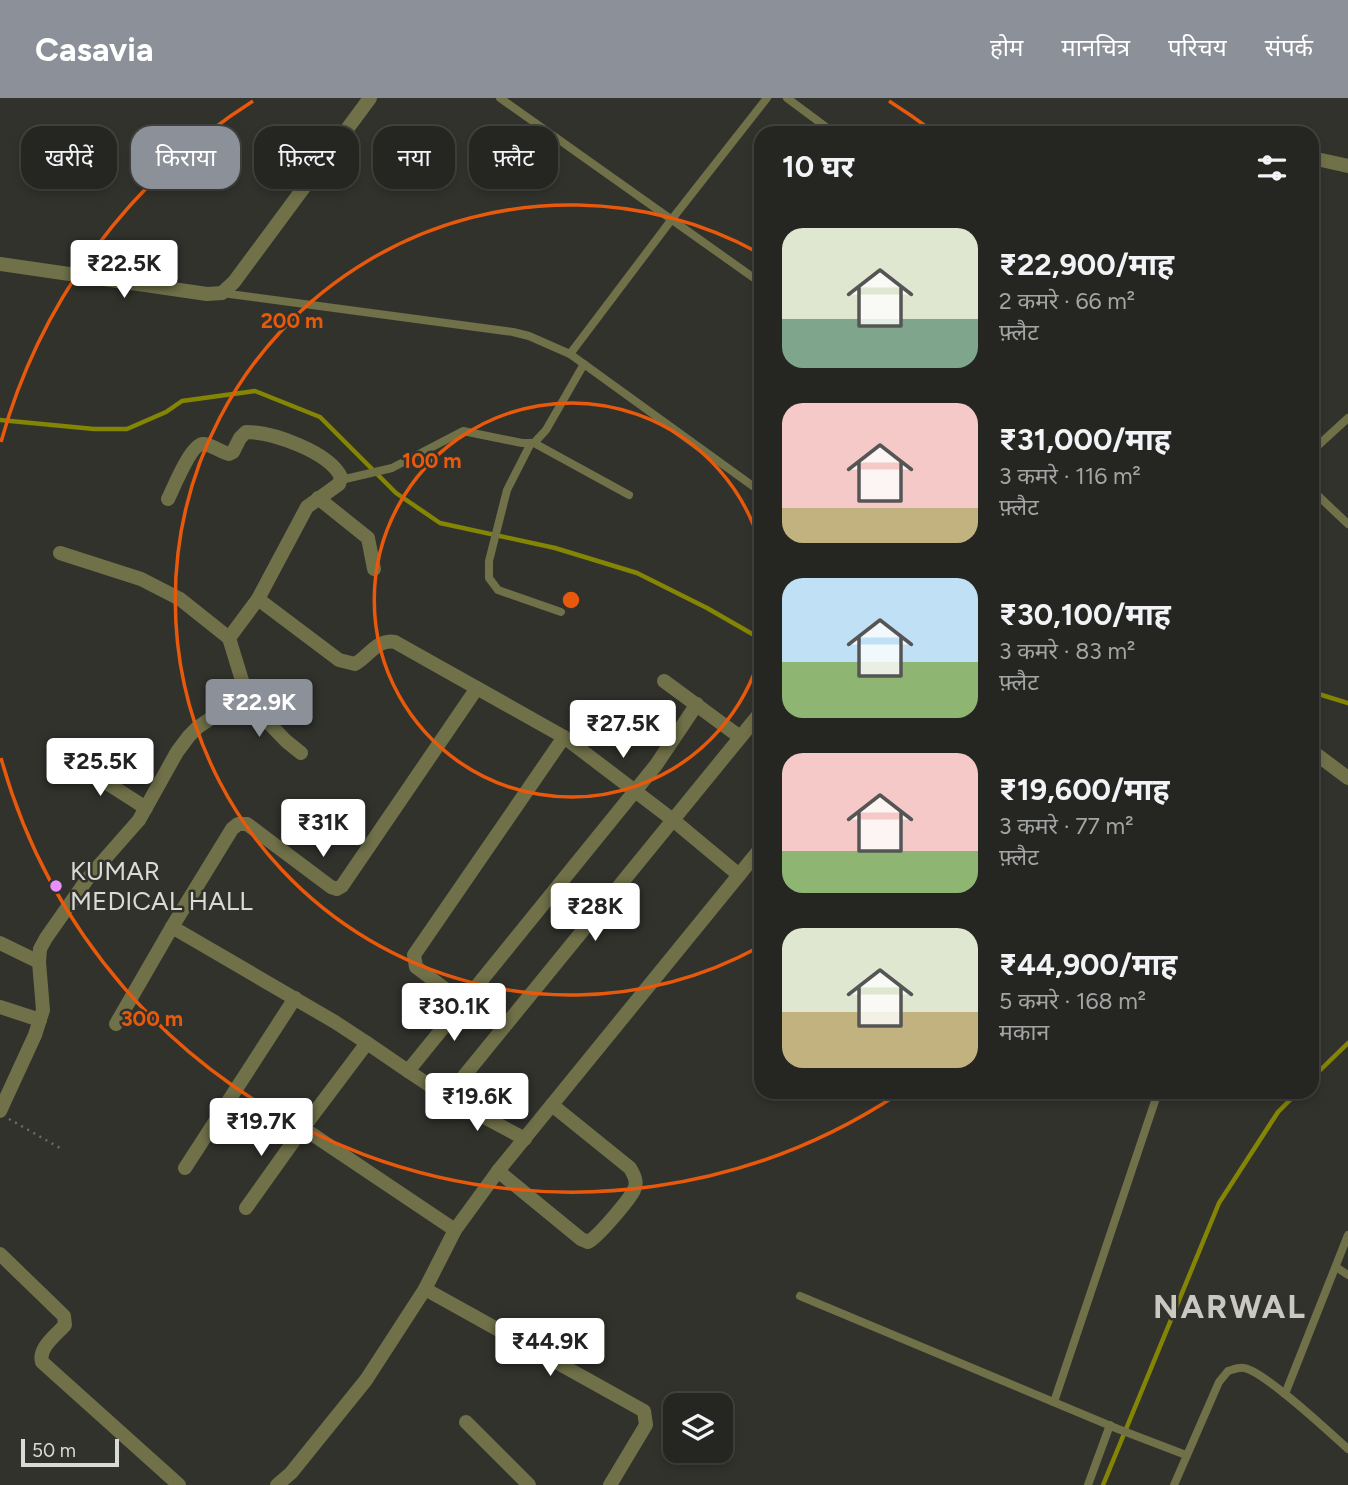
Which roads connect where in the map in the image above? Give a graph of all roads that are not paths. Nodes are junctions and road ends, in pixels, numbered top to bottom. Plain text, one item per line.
1 (370, 98) edge
2 (500, 98) edge
3 (767, 98) edge
4 (787, 98) edge
5 (825, 126) edge
6 (1319, 160) edge
7 (1348, 166) edge
8 (672, 219) junction
9 (0, 264) edge
10 (754, 278) edge
11 (222, 293) junction
12 (570, 354) junction
13 (584, 364) junction
14 (1348, 418) edge
15 (532, 443) junction
16 (1319, 445) edge
17 (341, 480) junction
18 (754, 487) edge
19 (629, 495) dead end
20 (1319, 497) edge
21 (318, 498) junction
22 (168, 499) dead end
23 (1348, 524) edge
24 (60, 553) dead end
25 (374, 569) dead end
26 (258, 599) junction
27 (561, 612) dead end
28 (229, 638) junction
29 (664, 681) dead end
30 (477, 688) junction
31 (243, 696) junction
32 (697, 704) junction
33 (754, 720) edge
34 (564, 737) junction
35 (740, 737) junction
36 (301, 753) dead end
37 (1319, 756) edge
38 (71, 760) dead end
39 (1348, 778) edge
40 (635, 790) junction
41 (146, 808) junction
42 (673, 820) junction
43 (754, 857) edge
44 (739, 875) junction
45 (172, 927) junction
46 (0, 943) edge
47 (39, 962) junction
48 (295, 998) junction
49 (464, 1003) junction
50 (0, 1007) edge
51 (40, 1020) junction
52 (116, 1024) dead end
53 (367, 1043) junction
54 (408, 1070) junction
55 (447, 1097) junction
56 (1156, 1099) edge
57 (552, 1105) junction
58 (0, 1113) edge
59 (303, 1128) junction
60 (525, 1139) junction
61 (185, 1168) dead end
62 (498, 1171) junction
63 (246, 1208) dead end
64 (455, 1230) junction
65 (1348, 1235) edge
66 (0, 1255) edge
67 (1336, 1267) junction
68 (1348, 1275) edge
69 (425, 1289) junction
70 (800, 1296) dead end
71 (1285, 1394) junction
72 (1054, 1402) junction
73 (466, 1422) dead end
74 (1114, 1427) junction
75 (1348, 1448) edge
76 (1186, 1455) junction
77 (179, 1485) edge
78 (277, 1485) edge
79 (529, 1485) edge
80 (610, 1485) edge
81 (1088, 1485) edge
82 (1174, 1485) edge

1 - 11 street
2 - 8 lane
3 - 8 lane
4 - 5 lane
6 - 7 street
8 - 10 lane
8 - 12 lane
9 - 11 street
11 - 12 lane
12 - 13 lane
13 - 15 lane
13 - 18 lane
14 - 16 lane
15 - 17 lane
15 - 19 lane
15 - 27 lane
17 - 21 street
17 - 22 street
20 - 23 lane
21 - 25 street
21 - 26 street
24 - 28 street
26 - 28 street
26 - 30 street
28 - 31 street
29 - 32 street
30 - 34 street
30 - 45 street
31 - 36 street
31 - 41 street
32 - 35 street
32 - 40 street
33 - 35 street
34 - 40 street
34 - 49 street
35 - 42 street
37 - 39 street
38 - 41 street
40 - 42 street
40 - 49 street
41 - 47 street
42 - 44 street
42 - 55 street
43 - 44 street
44 - 57 street
45 - 48 street
45 - 52 street
46 - 47 street
47 - 51 street
48 - 53 street
48 - 61 street
49 - 54 street
50 - 51 street
51 - 58 street
53 - 54 street
53 - 59 street
54 - 55 street
55 - 60 street
56 - 72 lane
57 - 60 street
57 - 62 street
59 - 63 street
59 - 64 street
60 - 62 street
62 - 64 street
64 - 69 street
65 - 67 lane
66 - 77 street
67 - 68 lane
67 - 71 lane
69 - 78 street
69 - 80 street
70 - 72 lane
71 - 75 lane
71 - 76 lane
72 - 74 lane
73 - 79 street
74 - 76 lane
74 - 81 lane
76 - 82 lane

